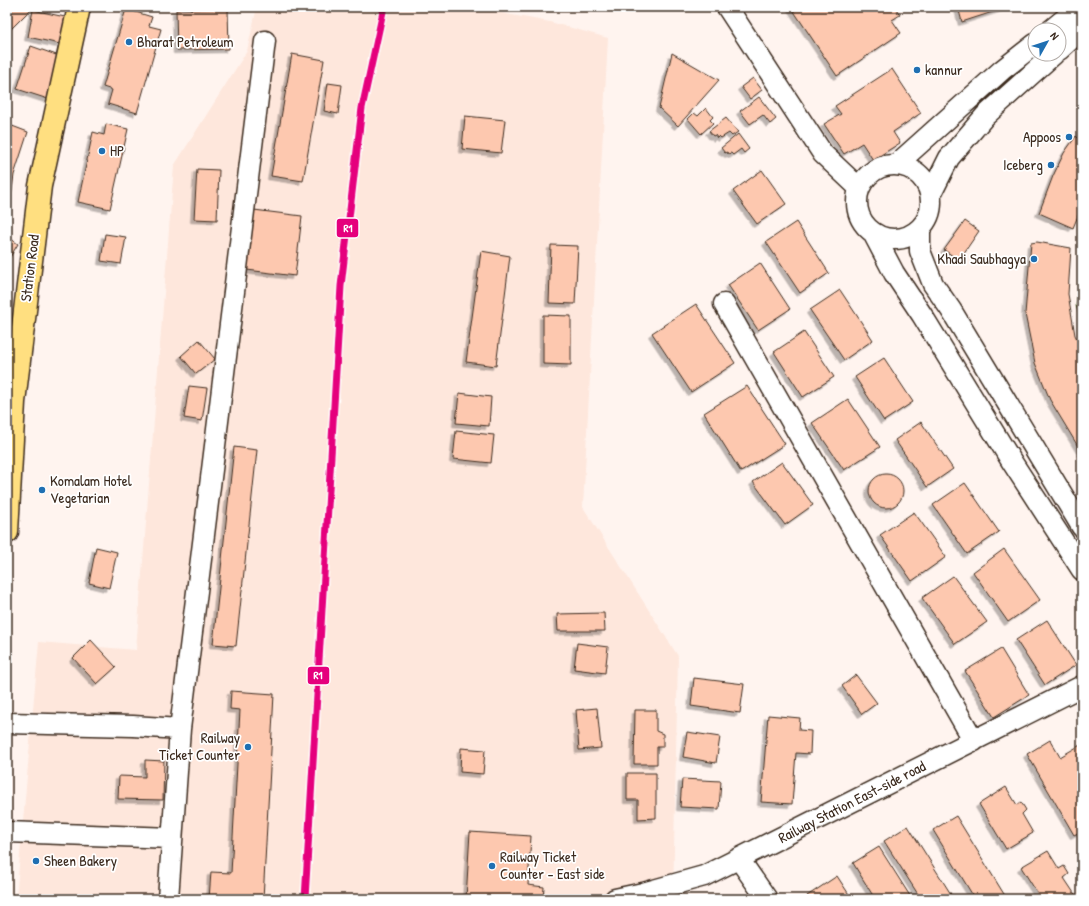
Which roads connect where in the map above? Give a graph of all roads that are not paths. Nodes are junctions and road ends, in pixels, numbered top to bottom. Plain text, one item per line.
1 (79, 7) edge
2 (726, 7) edge
3 (1082, 10) edge
4 (1061, 22) edge
5 (1082, 29) edge
6 (265, 41) dead end
7 (1067, 43) edge
8 (1027, 50) edge
9 (1045, 62) edge
10 (897, 164) junction
11 (859, 188) junction
12 (931, 194) junction
13 (920, 229) junction
14 (873, 233) junction
15 (724, 304) dead end
16 (1082, 527) edge
17 (7, 532) edge
18 (1082, 570) edge
19 (1082, 686) edge
20 (7, 723) edge
21 (180, 729) junction
22 (974, 741) junction
23 (7, 832) edge
24 (172, 838) junction
25 (739, 859) junction
26 (168, 899) edge
27 (615, 899) edge
28 (767, 899) edge

1 - 17 main road, Station Road
2 - 11 street
3 - 4 street
5 - 7 street
6 - 21 street
8 - 10 street
9 - 12 street
10 - 11 street
10 - 12 street
11 - 14 street
12 - 13 street
13 - 14 street
13 - 16 street
14 - 18 street
15 - 22 street
19 - 22 street, Railway Station East-side road
20 - 21 street
21 - 24 street
22 - 25 street, Railway Station East-side road
23 - 24 street
24 - 26 street
25 - 27 street, Railway Station East-side road
25 - 28 street

